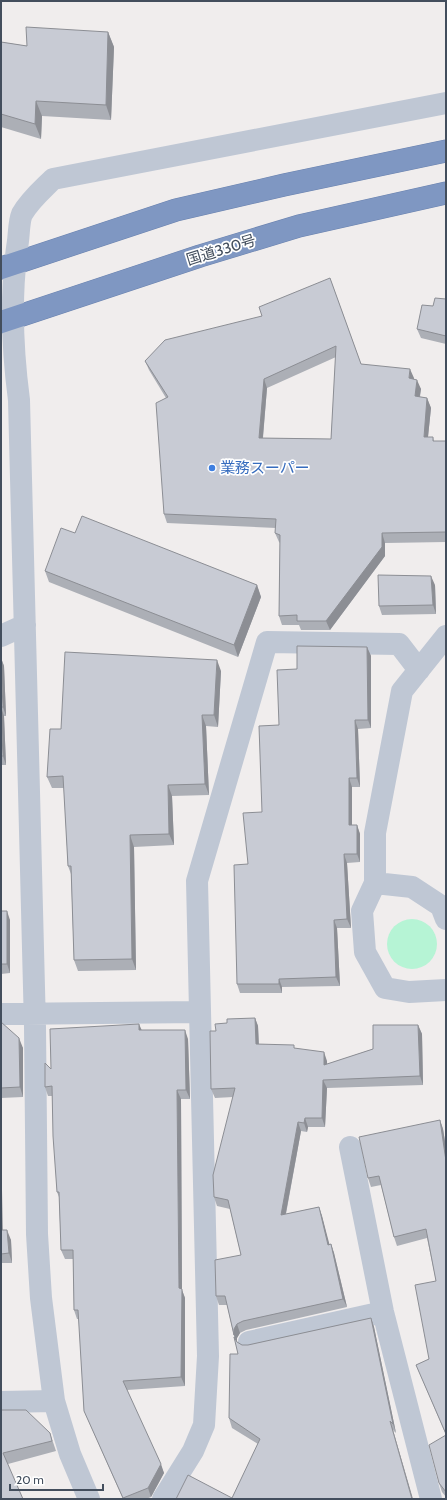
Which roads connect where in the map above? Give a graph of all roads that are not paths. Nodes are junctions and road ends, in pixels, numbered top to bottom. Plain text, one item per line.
1 (446, 103) edge
2 (446, 150) edge
3 (446, 193) edge
4 (8, 266) edge
5 (7, 320) edge
6 (25, 625) junction
7 (1, 636) edge
8 (446, 636) edge
9 (418, 670) junction
10 (375, 882) junction
11 (446, 919) edge
12 (446, 990) edge
13 (200, 1012) junction
14 (1, 1014) edge
15 (35, 1014) junction
16 (350, 1148) dead end
17 (383, 1312) junction
18 (249, 1342) dead end
19 (54, 1401) junction
20 (1, 1402) edge
21 (89, 1499) edge
22 (163, 1499) edge
23 (431, 1499) edge

1 - 4 street
2 - 4 highway
3 - 5 highway, 国道330号
4 - 5 street
5 - 6 street
6 - 7 street
6 - 15 street
8 - 9 street
9 - 10 street
9 - 13 street
10 - 11 street
10 - 12 street
13 - 15 street
13 - 22 street
14 - 15 street
15 - 19 street
16 - 17 street
17 - 18 street
17 - 23 street
19 - 20 street
19 - 21 street

